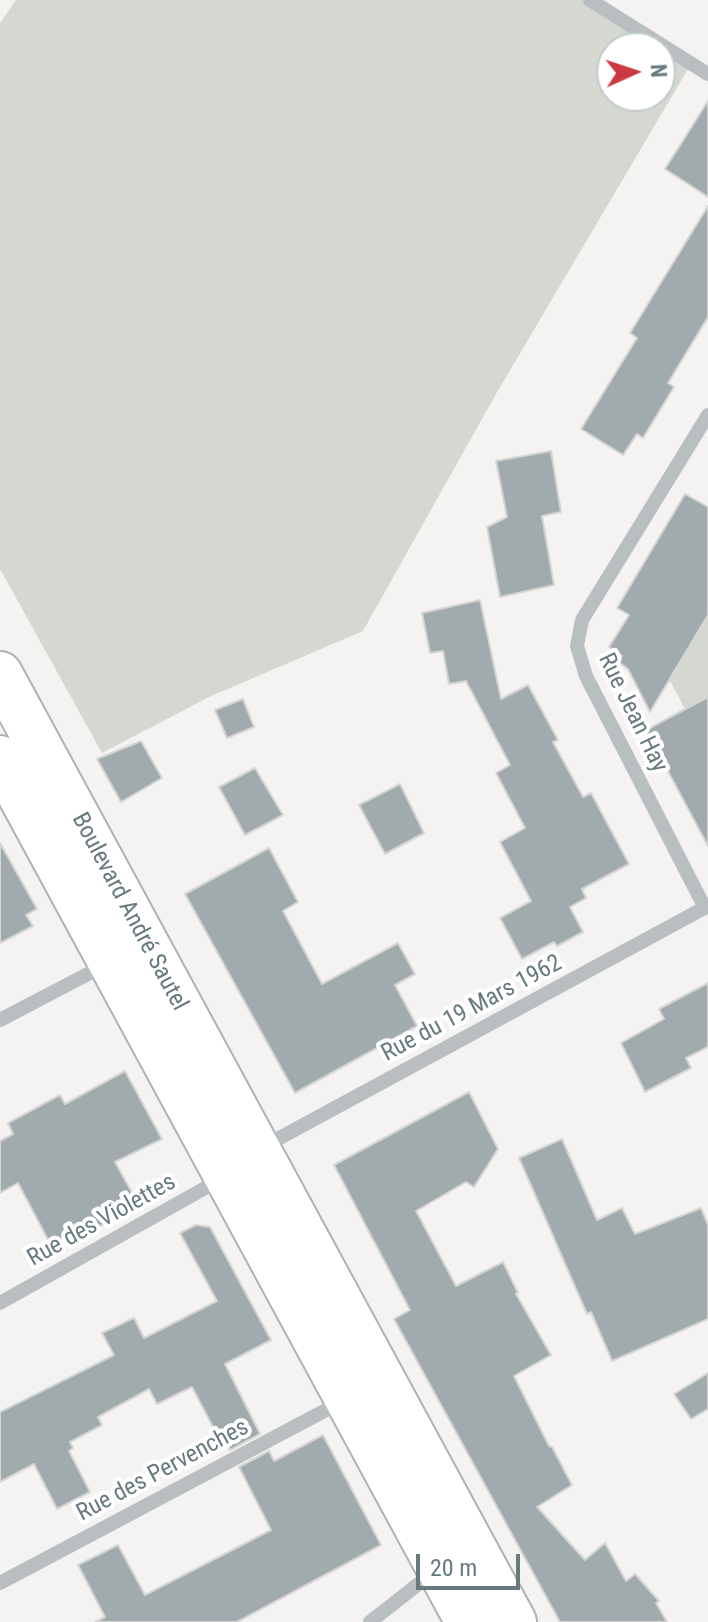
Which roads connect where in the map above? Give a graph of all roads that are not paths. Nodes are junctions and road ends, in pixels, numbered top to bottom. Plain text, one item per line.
1 (590, 0) edge
2 (708, 74) edge
3 (708, 415) edge
4 (0, 674) edge
5 (0, 758) edge
6 (706, 907) edge
7 (111, 962) junction
8 (0, 1020) edge
9 (242, 1163) junction
10 (0, 1303) edge
11 (347, 1399) junction
12 (439, 1569) junction
13 (0, 1583) edge
14 (370, 1622) edge
15 (468, 1622) edge
16 (514, 1622) edge

1 - 2 street
3 - 6 street, Rue Jean Hay
4 - 9 main road, Boulevard André Sautel
5 - 7 main road, Boulevard André Sautel
6 - 9 street, Rue du 19 Mars 1962
7 - 8 street
7 - 9 main road, Boulevard André Sautel
9 - 10 street, Rue des Violettes
9 - 11 main road, Boulevard André Sautel
9 - 16 main road, Boulevard André Sautel
11 - 12 main road, Boulevard André Sautel
11 - 13 street, Rue des Pervenches
12 - 14 street
12 - 15 main road, Boulevard André Sautel

